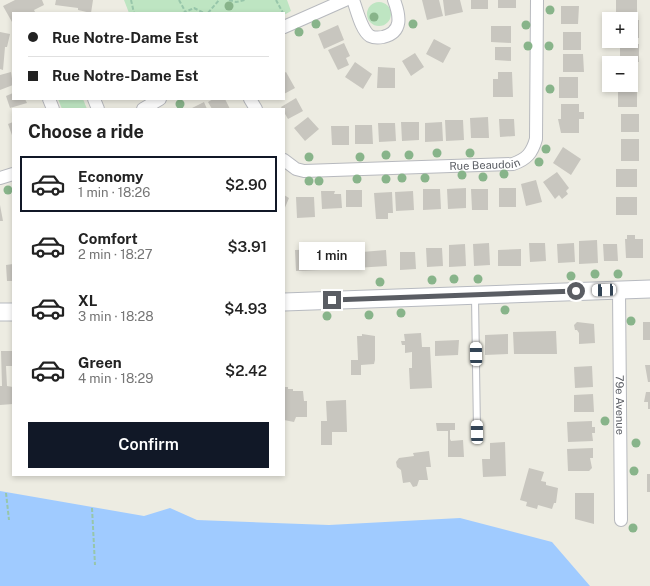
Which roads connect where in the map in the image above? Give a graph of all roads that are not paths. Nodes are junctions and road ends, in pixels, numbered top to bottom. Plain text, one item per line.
1 (345, 0) edge
2 (353, 0) edge
3 (394, 0) edge
4 (537, 0) edge
5 (285, 27) edge
6 (158, 100) edge
7 (145, 108) edge
8 (285, 161) edge
9 (12, 174) edge
10 (0, 178) edge
11 (650, 289) edge
12 (619, 290) junction
13 (475, 295) junction
14 (285, 302) edge
15 (0, 312) edge
16 (12, 312) edge
17 (477, 432) dead end
18 (621, 520) dead end

1 - 5 street
2 - 3 street
4 - 8 street, Rue Beaudoin
6 - 7 street
9 - 10 street
11 - 12 main road
12 - 13 main road
12 - 18 street, 79e Avenue
13 - 14 main road
13 - 17 lane
15 - 16 main road

